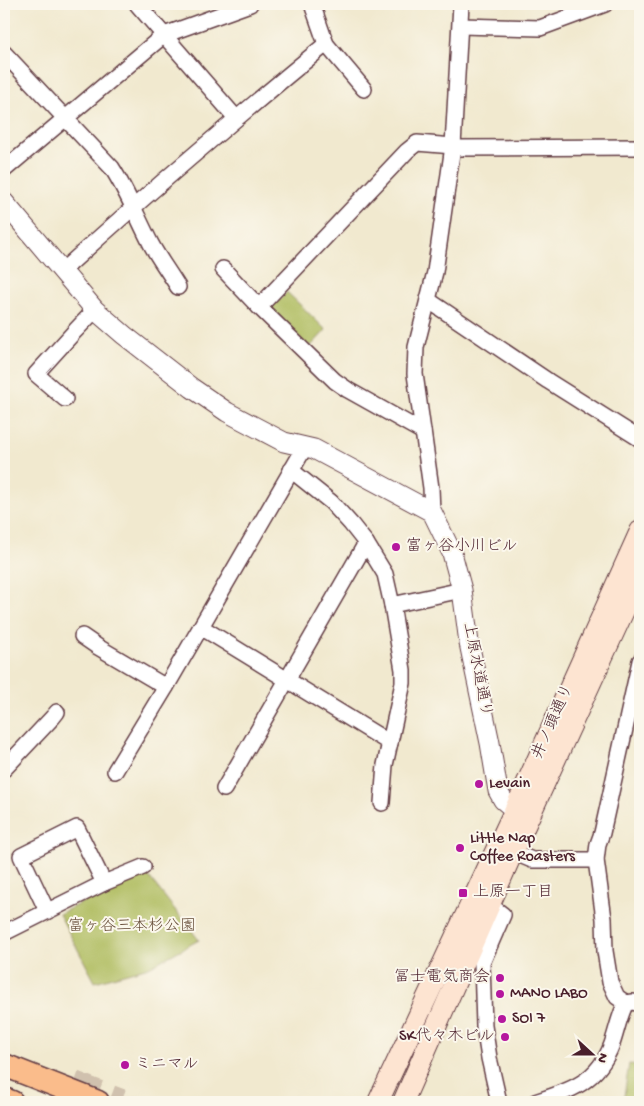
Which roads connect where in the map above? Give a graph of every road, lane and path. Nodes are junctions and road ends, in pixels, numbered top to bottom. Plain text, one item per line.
1 (137, 4) edge
2 (250, 4) edge
3 (312, 4) edge
4 (462, 4) edge
5 (605, 4) edge
6 (461, 26) junction
7 (164, 35) junction
8 (326, 44) junction
9 (4, 53) edge
10 (364, 89) dead end
11 (64, 118) junction
12 (236, 118) junction
13 (453, 146) junction
14 (640, 147) edge
15 (4, 170) edge
16 (4, 202) edge
17 (132, 208) junction
18 (223, 269) dead end
19 (62, 271) junction
20 (178, 287) dead end
21 (428, 300) junction
22 (259, 307) junction
23 (95, 310) junction
24 (65, 399) dead end
25 (423, 432) junction
26 (640, 439) edge
27 (305, 447) junction
28 (292, 470) junction
29 (432, 512) junction
30 (640, 531) edge
31 (366, 543) junction
32 (639, 583) edge
33 (462, 590) junction
34 (392, 605) junction
35 (202, 627) junction
36 (82, 636) dead end
37 (640, 661) edge
38 (287, 680) junction
39 (166, 687) junction
40 (57, 712) dead end
41 (390, 743) junction
42 (4, 769) edge
43 (115, 771) dead end
44 (224, 789) dead end
45 (382, 802) dead end
46 (522, 812) junction
47 (513, 852) junction
48 (596, 860) junction
49 (142, 867) dead end
50 (104, 883) junction
51 (490, 905) junction
52 (48, 911) junction
53 (4, 933) edge
54 (633, 1004) edge
55 (4, 1065) edge
56 (4, 1099) edge
57 (12, 1102) edge
58 (98, 1102) edge
59 (378, 1102) edge
60 (403, 1102) edge
61 (499, 1102) edge
62 (535, 1102) edge

1 - 7 street
2 - 7 street
3 - 8 street
4 - 6 street
5 - 6 street
6 - 13 street
7 - 11 street
7 - 12 street
8 - 10 street
8 - 12 street
9 - 11 street
11 - 15 street
11 - 17 street
12 - 17 street
13 - 14 street
13 - 21 street
13 - 22 street
16 - 19 street
17 - 19 street
17 - 20 street
18 - 22 street
19 - 23 street
21 - 25 street
21 - 26 street
22 - 25 street
23 - 24 street
23 - 27 street
25 - 29 street
27 - 28 street
27 - 29 street
28 - 31 street
28 - 35 street
29 - 33 street, 上原水道通り
30 - 46 main road, 井ノ頭通り
31 - 34 street
31 - 38 street
32 - 46 main road, 井ノ頭通り
33 - 34 street
33 - 46 street, 上原水道通り
34 - 41 street
35 - 38 street
35 - 39 street
36 - 39 street
37 - 48 street
38 - 41 street
38 - 44 street
39 - 43 street
40 - 42 street
41 - 45 street
46 - 47 main road, 井ノ頭通り
46 - 59 main road, 井ノ頭通り
47 - 48 street
47 - 51 main road, 井ノ頭通り
48 - 54 street
49 - 50 street
50 - 52 street
50 - 52 street
51 - 60 main road, 井ノ頭通り
51 - 61 street
52 - 53 street
54 - 62 street
55 - 58 main road
56 - 57 main road

